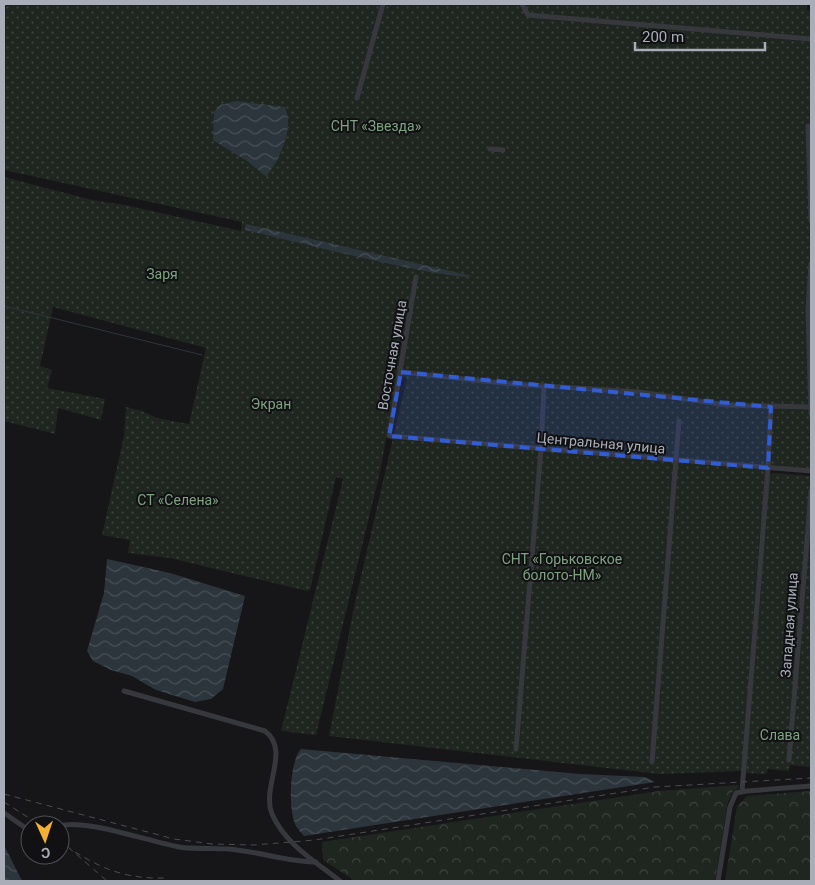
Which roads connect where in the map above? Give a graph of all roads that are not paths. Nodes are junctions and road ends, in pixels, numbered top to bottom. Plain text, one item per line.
1 (383, 4) edge
2 (522, 4) edge
3 (811, 39) edge
4 (357, 98) dead end
5 (808, 126) dead end
6 (490, 148) dead end
7 (503, 150) dead end
8 (811, 221) edge
9 (811, 264) edge
10 (416, 277) dead end
11 (401, 372) junction
12 (544, 386) junction
13 (771, 407) junction
14 (811, 407) edge
15 (811, 414) edge
16 (679, 421) dead end
17 (389, 436) joint
18 (541, 449) junction
19 (677, 460) junction
20 (768, 468) junction
21 (811, 472) edge
22 (811, 491) edge
23 (124, 691) dead end
24 (516, 748) dead end
25 (789, 760) dead end
26 (652, 762) dead end
27 (811, 786) edge
28 (742, 791) junction
29 (4, 814) edge
30 (70, 823) edge
31 (20, 824) edge
32 (306, 854) junction
33 (292, 862) junction
34 (316, 862) junction
35 (340, 881) edge
36 (718, 881) edge

1 - 4 street
2 - 3 street
5 - 8 street
6 - 7 street
9 - 14 street
10 - 11 street, Восточная улица
11 - 12 street
11 - 17 street, Восточная улица
12 - 13 street
12 - 18 street
13 - 14 street
13 - 20 street
14 - 15 street
16 - 19 street
17 - 18 street, Центральная улица
18 - 19 street, Центральная улица
18 - 24 street
19 - 20 street, Центральная улица
19 - 26 street
20 - 21 street, Центральная улица
20 - 28 street
22 - 25 street, Западная улица
23 - 32 street
27 - 28 street
28 - 36 street
29 - 31 street
30 - 33 street
32 - 33 street
32 - 34 street
33 - 34 street
34 - 35 street

